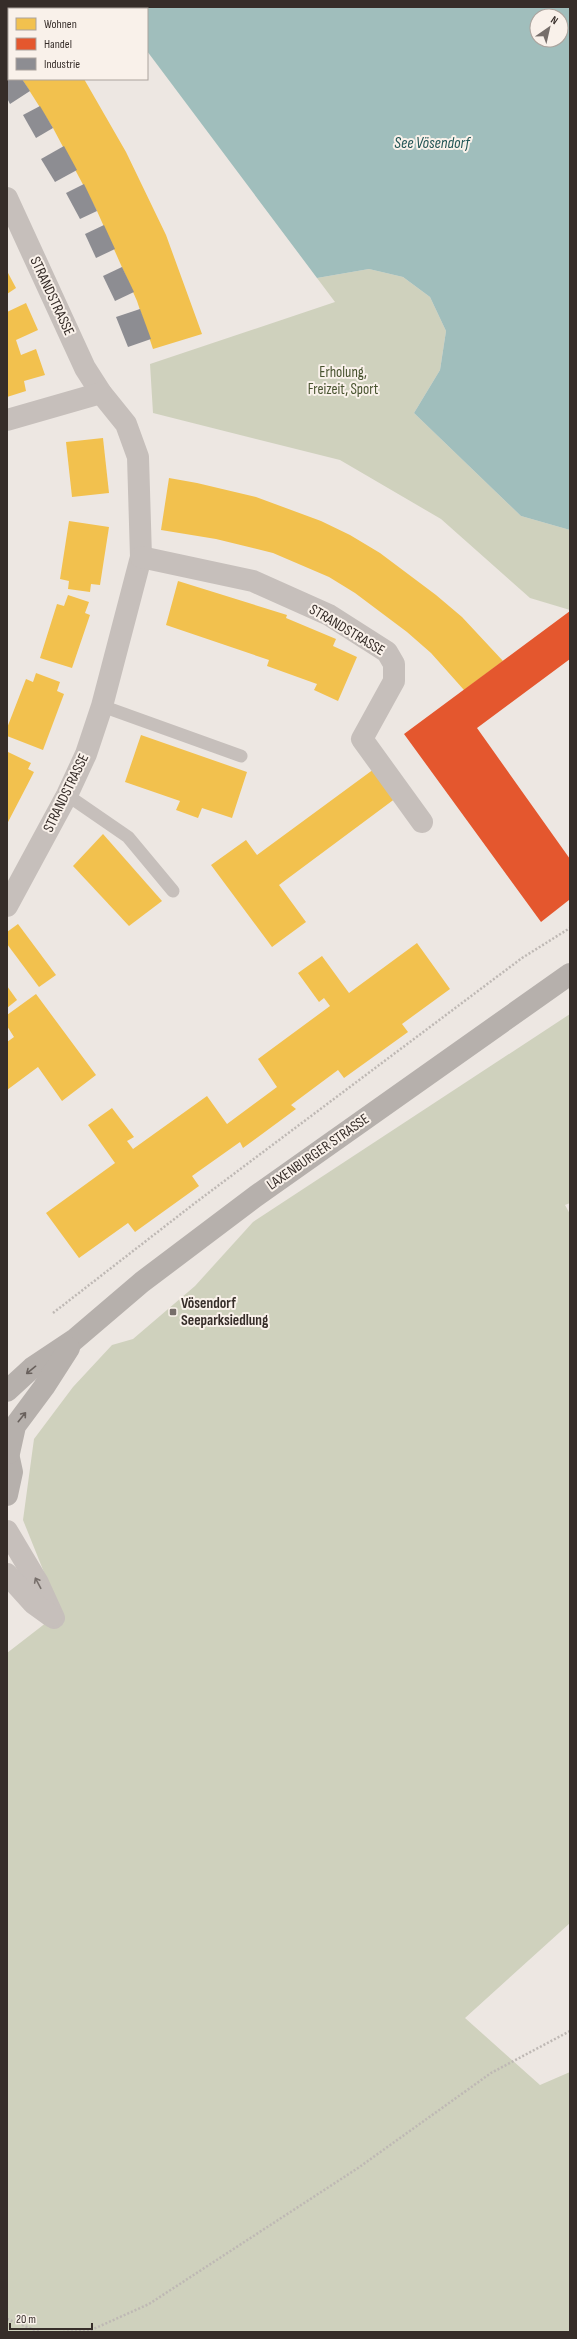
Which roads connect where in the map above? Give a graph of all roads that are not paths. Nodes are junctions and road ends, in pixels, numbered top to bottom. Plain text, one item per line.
1 (7, 198) edge
2 (100, 393) junction
3 (7, 420) edge
4 (140, 557) junction
5 (102, 706) junction
6 (241, 756) dead end
7 (68, 795) junction
8 (422, 822) dead end
9 (173, 891) dead end
10 (7, 906) edge
11 (570, 974) edge
12 (74, 1340) junction
13 (7, 1390) edge
14 (8, 1451) edge
15 (7, 1495) edge
16 (7, 1531) edge
17 (7, 1574) edge

1 - 2 street, STRANDSTRASSE
2 - 3 street
2 - 4 street, STRANDSTRASSE
4 - 5 street, STRANDSTRASSE
4 - 8 street, STRANDSTRASSE
5 - 6 lane
5 - 7 street, STRANDSTRASSE
7 - 9 lane
7 - 10 street, STRANDSTRASSE
11 - 12 main road, LAXENBURGER STRASSE
12 -> 13 main road, LAXENBURGER STRASSE
14 -> 12 main road, LAXENBURGER STRASSE
14 - 15 main road
17 -> 16 street

